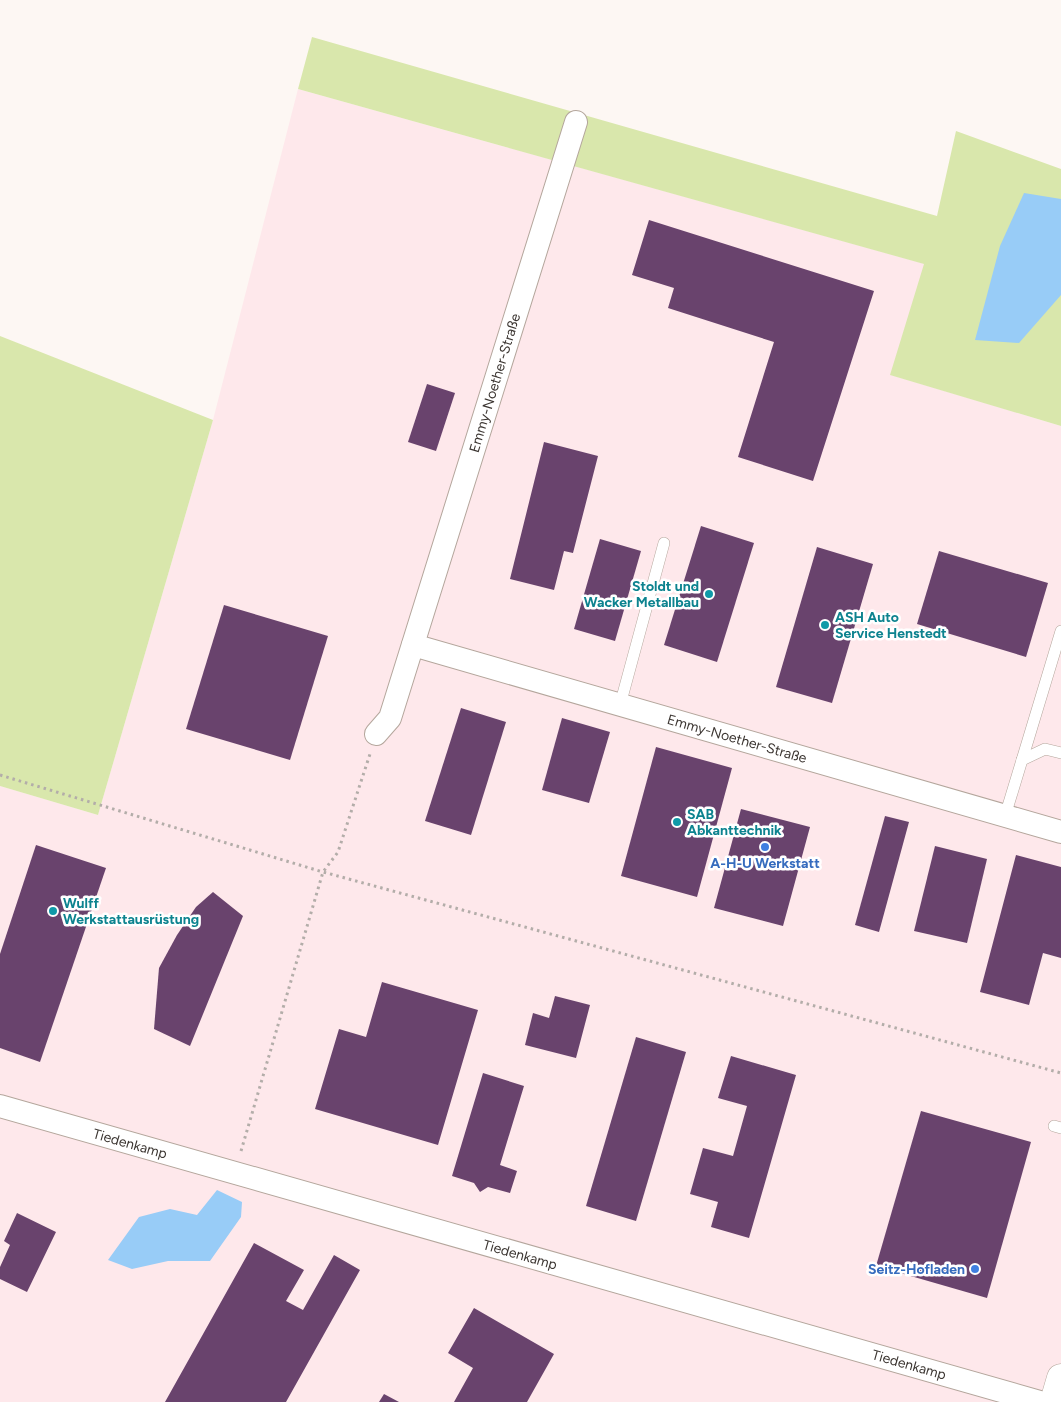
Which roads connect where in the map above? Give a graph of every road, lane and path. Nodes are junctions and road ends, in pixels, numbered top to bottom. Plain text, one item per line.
1 (576, 122) dead end
2 (664, 543) dead end
3 (1061, 631) edge
4 (413, 645) junction
5 (620, 705) junction
6 (376, 734) joint
7 (1061, 753) edge
8 (1022, 760) junction
9 (0, 775) edge
10 (1005, 816) junction
11 (1061, 832) edge
12 (323, 872) junction
13 (1061, 1073) edge
14 (0, 1106) edge
15 (234, 1174) junction
16 (1061, 1378) edge
17 (1040, 1402) edge
18 (1054, 1402) edge

1 - 4 street, Emmy-Noether-Straße
2 - 5 lane
3 - 8 lane
4 - 5 street, Emmy-Noether-Straße
4 - 6 street, Emmy-Noether-Straße
5 - 10 street, Emmy-Noether-Straße
6 - 12 path
7 - 8 lane
8 - 10 lane
9 - 12 path
10 - 11 street, Emmy-Noether-Straße
12 - 13 path
12 - 15 path
14 - 15 street, Tiedenkamp
15 - 17 street, Tiedenkamp
16 - 18 street

